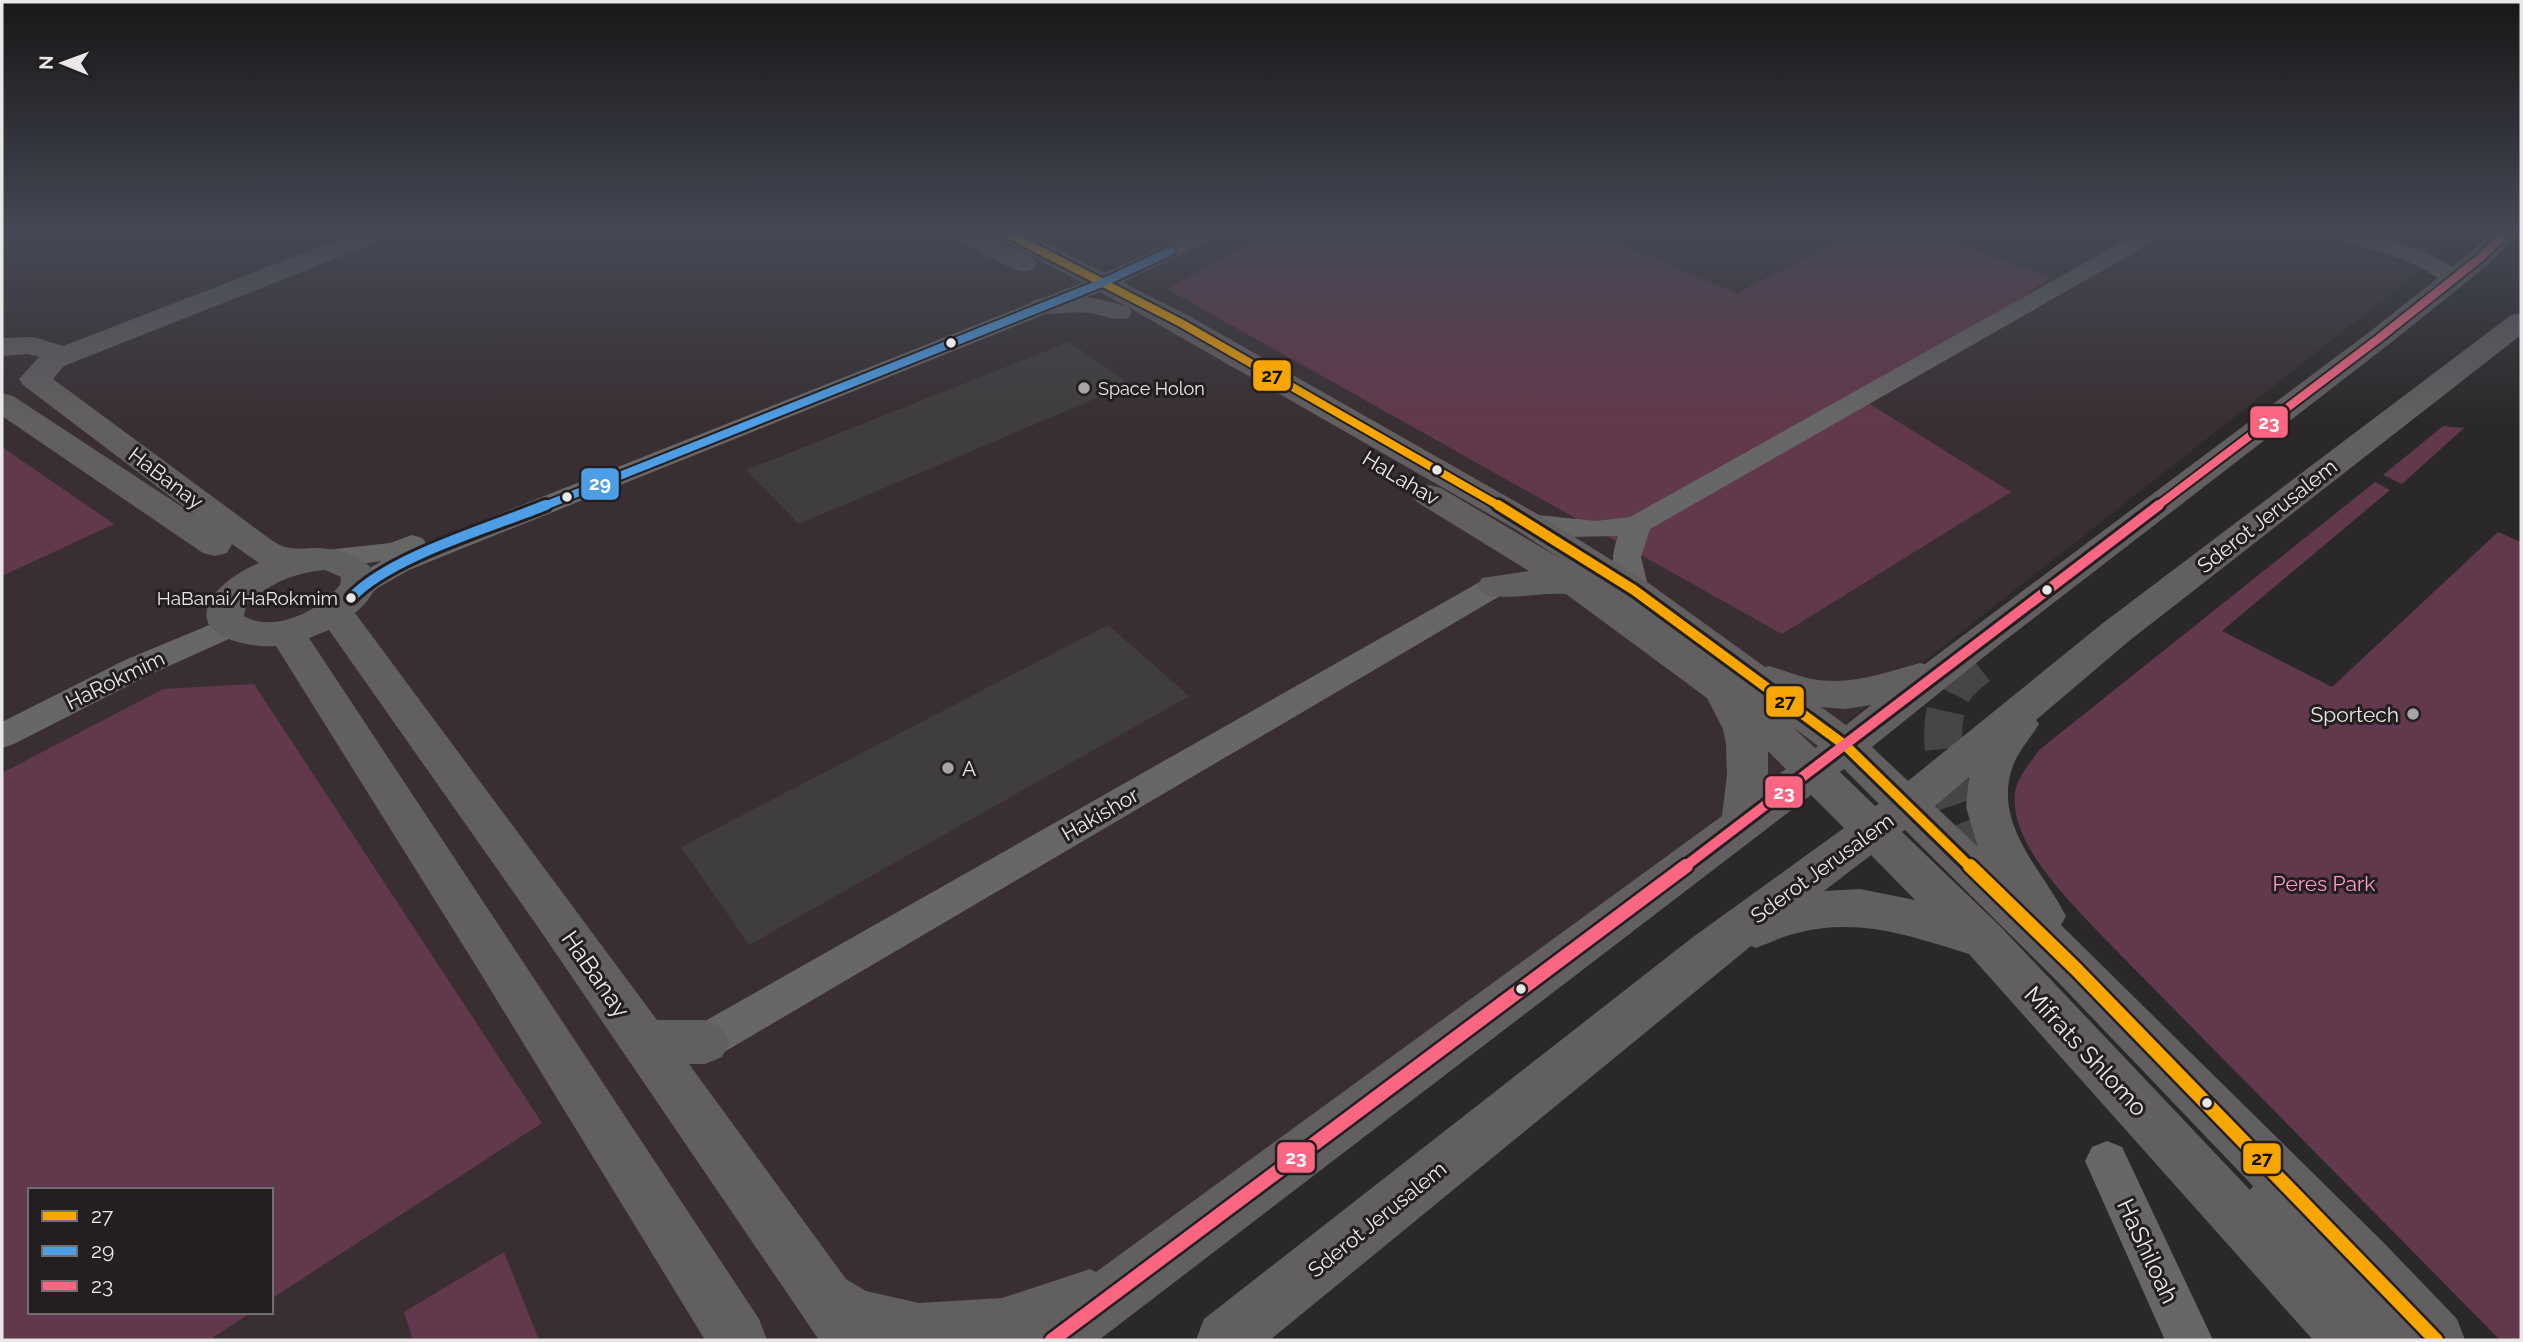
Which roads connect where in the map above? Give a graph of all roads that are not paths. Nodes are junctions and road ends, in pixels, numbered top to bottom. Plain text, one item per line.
1 (200, 295) edge
2 (218, 295) edge
3 (1041, 295) edge
4 (1092, 295) edge
5 (1117, 295) edge
6 (2045, 295) edge
7 (2433, 295) edge
8 (1038, 303) junction
9 (2521, 321) edge
10 (2, 347) edge
11 (43, 362) junction
12 (2, 392) edge
13 (2, 402) edge
14 (1638, 524) junction
15 (1515, 531) junction
16 (315, 560) junction
17 (1575, 583) junction
18 (246, 585) junction
19 (1495, 586) junction
20 (1634, 590) junction
21 (343, 605) junction
22 (231, 626) junction
23 (287, 633) junction
24 (1980, 652) junction
25 (1725, 674) junction
26 (2038, 695) junction
27 (2, 736) edge
28 (1846, 746) junction
29 (1811, 771) junction
30 (1891, 817) junction
31 (1742, 824) junction
32 (1984, 939) junction
33 (1710, 951) junction
34 (2061, 966) junction
35 (640, 1036) junction
36 (705, 1042) junction
37 (686, 1102) junction
38 (2107, 1161) dead end
39 (1125, 1287) junction
40 (838, 1319) edge
41 (738, 1340) edge
42 (1052, 1340) edge
43 (1225, 1340) edge
44 (2189, 1340) edge
45 (2352, 1340) edge
46 (2397, 1340) edge
47 (2436, 1340) edge

1 - 11 street
2 - 11 street
3 - 8 street
4 - 8 street
5 - 15 street, HaLahav
6 - 14 street
7 - 24 street
8 - 16 street
8 - 21 street
9 - 26 street, Sderot Jerusalem
10 - 11 street
11 - 12 street
11 - 16 street, HaBanay
13 - 18 street, HaBanay
14 - 15 street
14 - 20 street
15 - 17 street, HaLahav
15 - 19 street
15 - 20 street, HaLahav
16 - 18 street
16 - 21 street, HaBanay
17 - 19 street
17 - 25 street, HaLahav
18 - 22 street
19 - 36 street, Hakishor
20 - 25 street, HaLahav
21 - 23 street
21 - 35 street, HaBanay
22 - 23 street
22 - 27 street, HaRokmim
23 - 41 street
24 - 25 street
24 - 28 street
25 - 28 street, HaLahav
25 - 29 street, HaLahav
25 - 31 street
26 - 30 street, Sderot Jerusalem
26 - 34 street
28 - 29 street
28 - 30 street, Mifrats Shlomo
29 - 30 street, Mifrats Shlomo
29 - 31 street
30 - 32 street, Mifrats Shlomo
30 - 33 street, Sderot Jerusalem
30 - 34 street, Mifrats Shlomo
31 - 39 street
32 - 33 street
32 - 45 street, Mifrats Shlomo
33 - 43 street, Sderot Jerusalem
34 - 46 street
34 - 47 street, Mifrats Shlomo
35 - 36 street
35 - 37 street, HaBanay
36 - 37 street
37 - 40 street, HaBanay
38 - 44 street, HaShiloah
39 - 40 street
39 - 42 street

